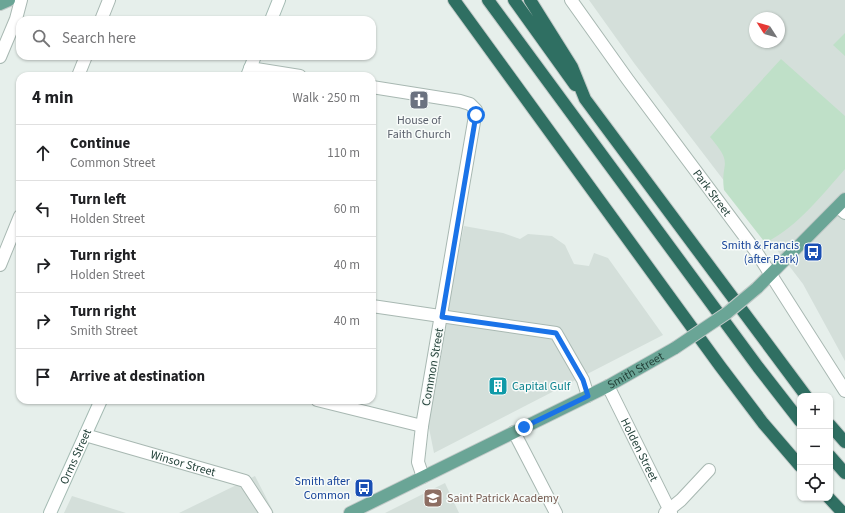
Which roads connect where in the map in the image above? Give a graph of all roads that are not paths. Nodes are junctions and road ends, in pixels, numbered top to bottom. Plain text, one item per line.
1 (9, 0) edge
2 (21, 0) edge
3 (109, 0) edge
4 (279, 0) edge
5 (445, 0) edge
6 (454, 0) edge
7 (488, 0) edge
8 (514, 0) edge
9 (530, 0) edge
10 (571, 0) edge
11 (0, 4) edge
12 (17, 16) edge
13 (103, 16) edge
14 (273, 16) edge
15 (16, 19) edge
16 (0, 57) edge
17 (84, 60) edge
18 (254, 60) edge
19 (496, 60) junction
20 (80, 72) edge
21 (248, 72) edge
22 (376, 89) edge
23 (585, 98) junction
24 (843, 207) edge
25 (16, 226) edge
26 (0, 265) edge
27 (771, 275) junction
28 (376, 307) edge
29 (442, 317) junction
30 (608, 386) junction
31 (845, 391) edge
32 (804, 393) edge
33 (588, 396) junction
34 (99, 404) edge
35 (333, 404) edge
36 (797, 417) edge
37 (422, 426) junction
38 (833, 428) edge
39 (514, 432) junction
40 (85, 435) junction
41 (845, 442) edge
42 (833, 459) edge
43 (799, 465) edge
44 (709, 470) dead end
45 (845, 473) edge
46 (423, 477) junction
47 (832, 501) edge
48 (668, 512) edge
49 (50, 513) edge
50 (266, 513) edge
51 (350, 513) edge
52 (556, 513) edge
53 (843, 513) edge

1 - 11 main road
2 - 12 street
3 - 13 street
4 - 14 street
5 - 19 highway
6 - 19 highway
7 - 36 highway
8 - 23 highway
9 - 23 highway
10 - 27 street, Park Street
15 - 16 street
17 - 20 street
18 - 21 street
19 - 43 highway
22 - 29 street, Common Street
23 - 32 highway
24 - 27 main road, Smith Street
25 - 26 street
27 - 30 main road, Smith Street, bridge
27 - 31 street, Park Street
28 - 29 street
29 - 33 street
29 - 37 street, Common Street
30 - 33 main road, Smith Street
30 - 48 street, Holden Street
33 - 39 main road, Smith Street
34 - 40 street, Orms Street
35 - 37 street
37 - 46 street, Common Street
38 - 41 highway
39 - 46 main road, Smith Street
39 - 52 street
40 - 49 street, Orms Street
40 - 50 street, Winsor Street
42 - 45 highway
44 - 48 street
46 - 51 main road, Smith Street
47 - 53 highway

